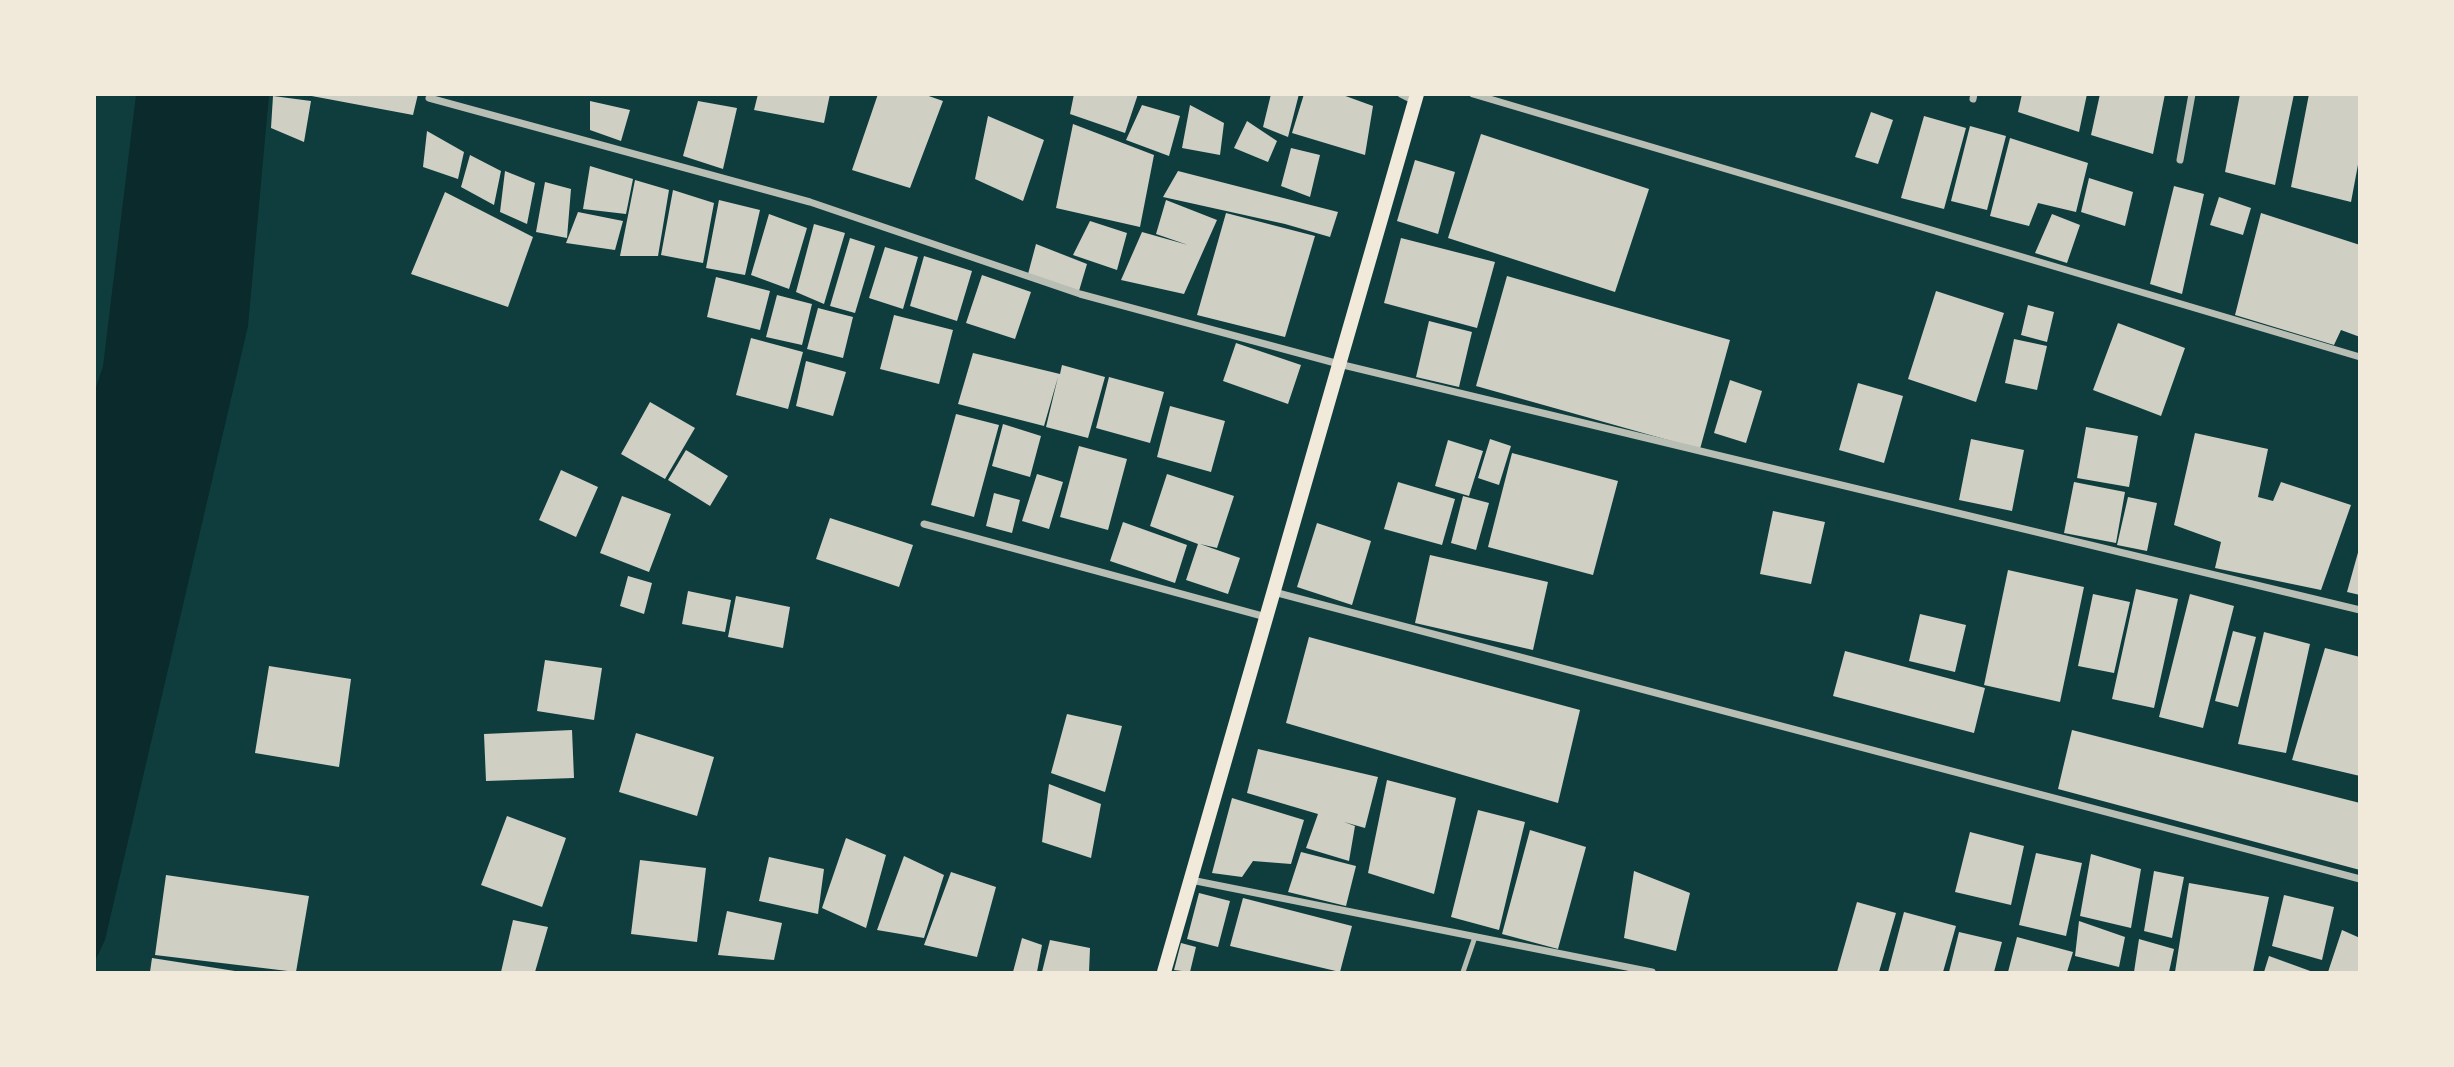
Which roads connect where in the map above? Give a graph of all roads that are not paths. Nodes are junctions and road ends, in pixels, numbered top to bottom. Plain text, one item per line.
1 (1401, 94) edge
2 (1473, 94) edge
3 (2192, 94) edge
4 (429, 98) dead end
5 (1417, 98) edge
6 (2180, 160) dead end
7 (2360, 357) edge
8 (1339, 364) junction
9 (924, 524) dead end
10 (1274, 592) junction
11 (2360, 610) edge
12 (1266, 617) junction
13 (2360, 879) edge
14 (1191, 880) junction
15 (1475, 937) junction
16 (1164, 972) edge
17 (1463, 972) edge
18 (1652, 972) edge

1 - 5 street
2 - 7 street
3 - 6 street
4 - 8 street
5 - 8 main road
8 - 10 main road
8 - 11 street
9 - 12 street
10 - 12 main road
10 - 13 street
12 - 14 main road
14 - 15 street
14 - 16 main road
15 - 17 lane
15 - 18 street

